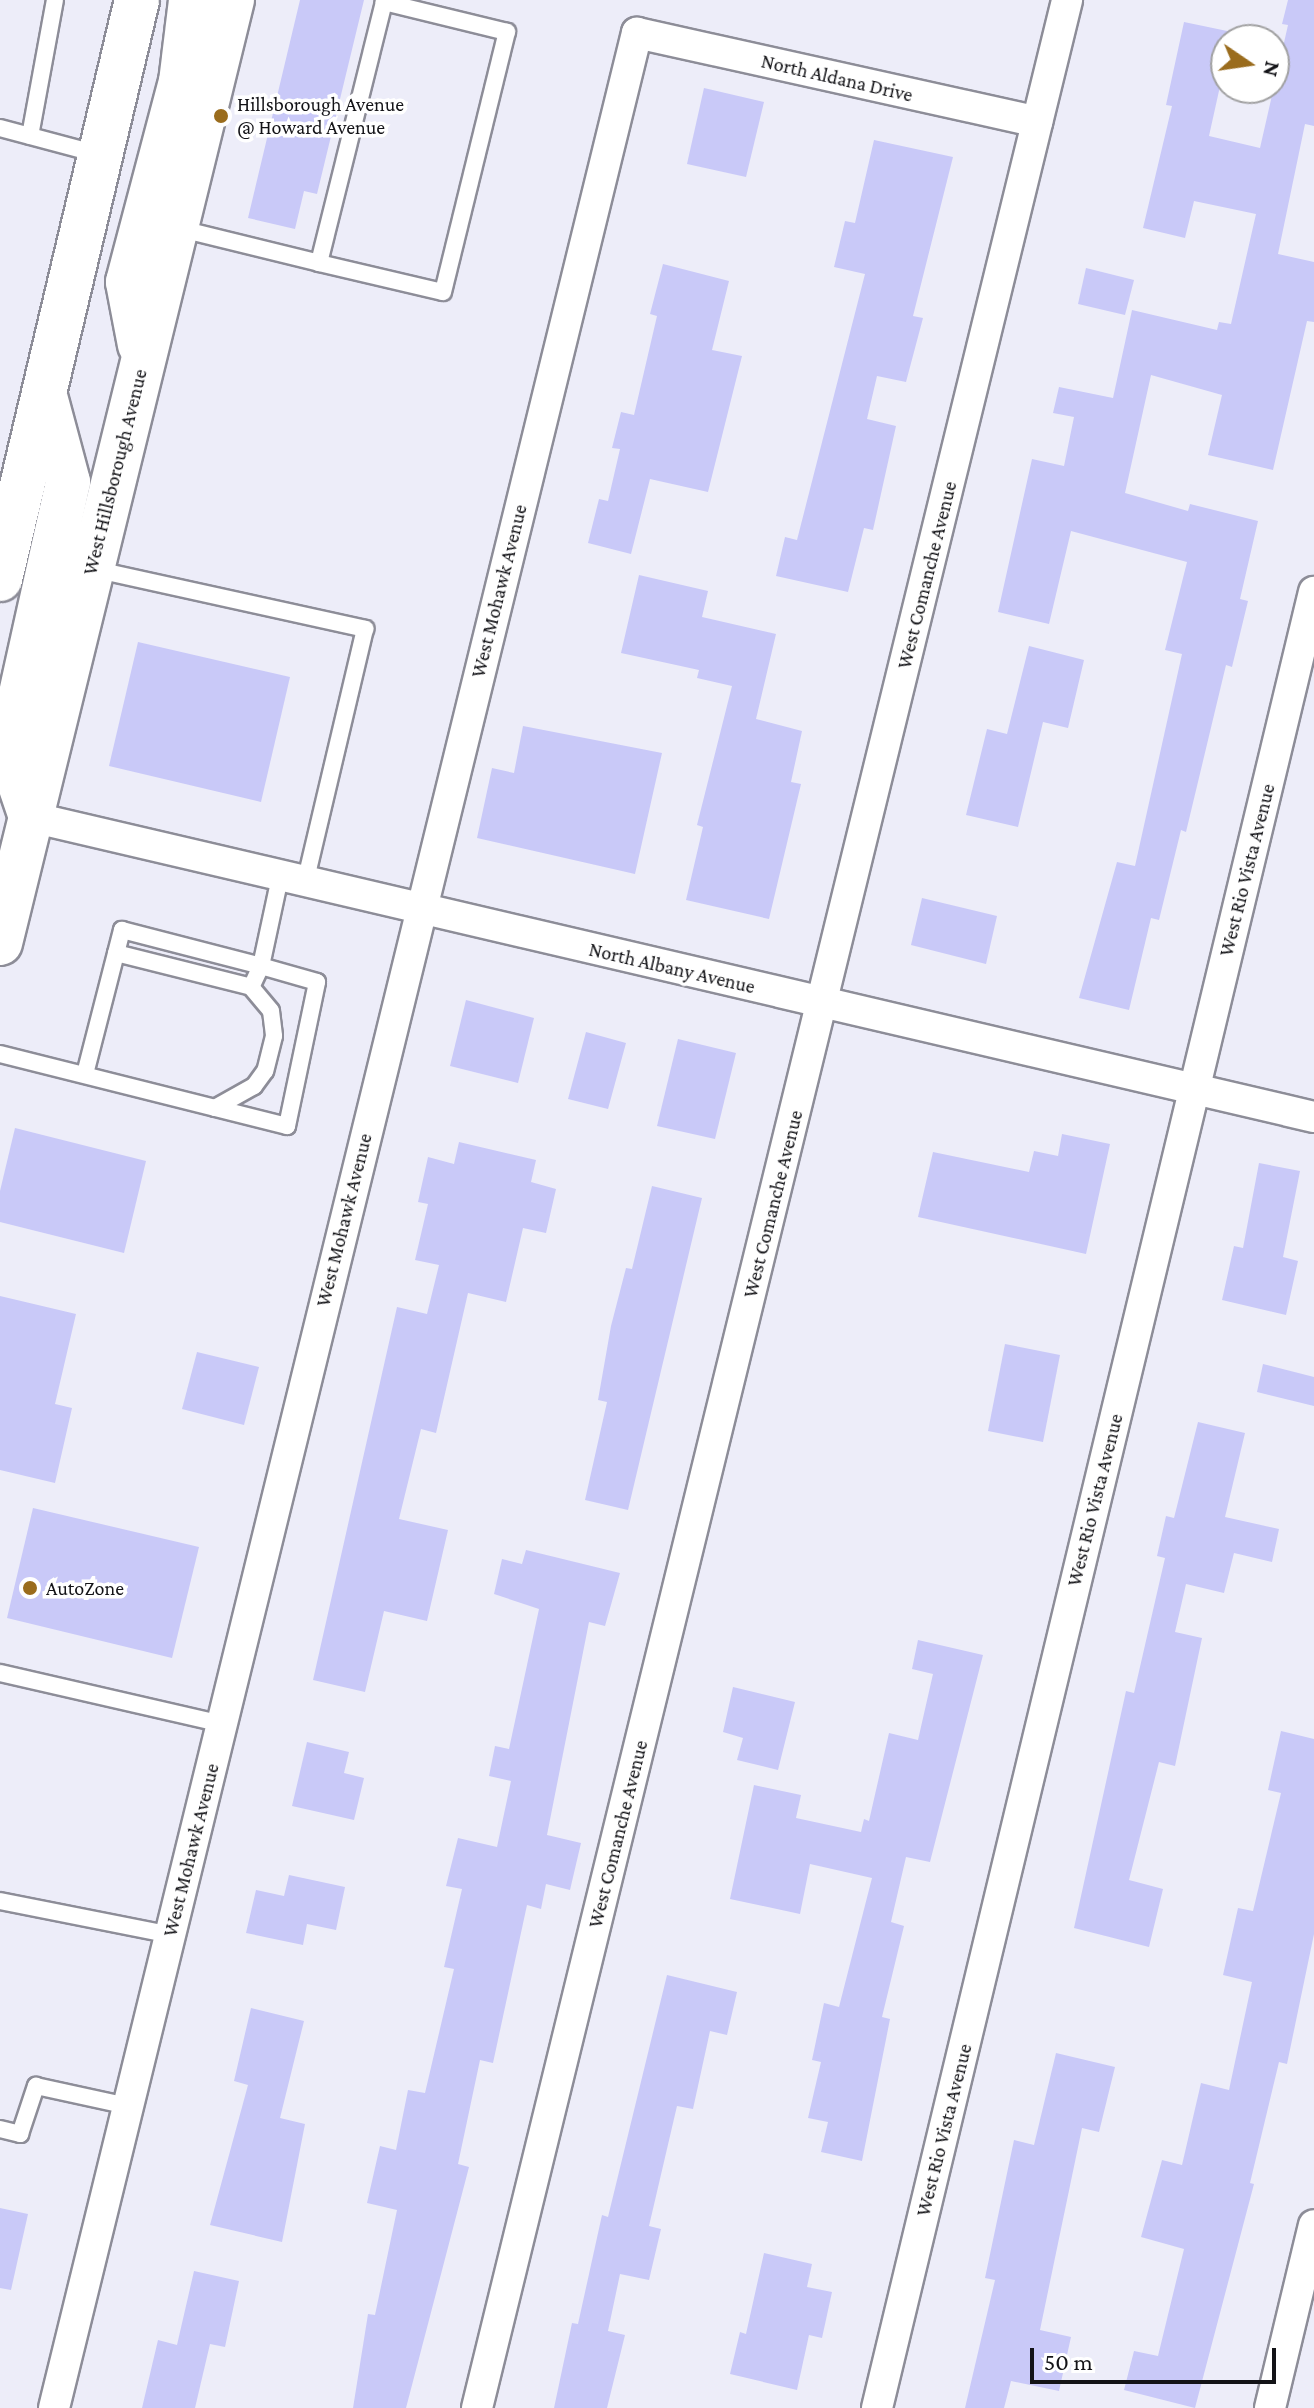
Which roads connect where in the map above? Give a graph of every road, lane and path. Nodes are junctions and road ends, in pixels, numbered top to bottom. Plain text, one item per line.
1 (55, 0) edge
2 (137, 0) edge
3 (191, 0) edge
4 (232, 0) edge
5 (1067, 0) edge
6 (637, 33) joint
7 (1037, 122) junction
8 (0, 128) edge
9 (30, 136) junction
10 (100, 155) junction
11 (175, 228) junction
12 (319, 263) junction
13 (143, 359) junction
14 (45, 397) junction
15 (92, 569) junction
16 (0, 579) edge
17 (1314, 592) edge
18 (31, 817) junction
19 (292, 880) junction
20 (420, 910) junction
21 (0, 943) edge
22 (116, 953) junction
23 (261, 966) junction
24 (251, 987) junction
25 (822, 1003) junction
26 (0, 1054) edge
27 (85, 1074) junction
28 (1194, 1089) junction
29 (215, 1108) junction
30 (1314, 1117) edge
31 (0, 1673) edge
32 (222, 1724) junction
33 (0, 1901) edge
34 (171, 1935) junction
35 (128, 2106) junction
36 (0, 2129) edge
37 (1314, 2225) edge
38 (54, 2408) edge
39 (477, 2408) edge
40 (877, 2408) edge
41 (1270, 2408) edge

1 - 9 lane
2 - 10 main road
3 - 13 main road
4 - 11 main road, West Hillsborough Avenue
5 - 7 street, West Comanche Avenue
6 - 7 street, North Aldana Drive
6 - 20 street, West Mohawk Avenue
7 - 25 street, West Comanche Avenue
8 - 9 lane
9 - 10 lane
10 - 14 main road
11 - 12 lane
11 - 13 main road, West Hillsborough Avenue
12 - 12 lane
13 - 15 main road, West Hillsborough Avenue
14 - 16 main road
14 - 18 main road
15 - 18 main road, West Hillsborough Avenue
15 - 19 lane
17 - 28 street, West Rio Vista Avenue
18 - 19 street, North Albany Avenue
18 - 21 main road, West Hillsborough Avenue
19 - 20 street, North Albany Avenue
19 - 23 lane
20 - 25 street, North Albany Avenue
20 - 32 street, West Mohawk Avenue
22 - 23 lane
22 - 24 lane
22 - 27 lane
23 - 24 lane
23 - 29 lane
24 - 29 lane
25 - 28 street, North Albany Avenue
25 - 39 street, West Comanche Avenue
26 - 27 lane
27 - 29 lane
28 - 30 street, North Albany Avenue
28 - 40 street, West Rio Vista Avenue
31 - 32 lane
32 - 34 street, West Mohawk Avenue
33 - 34 lane
34 - 35 street, West Mohawk Avenue
35 - 36 lane
35 - 38 street, West Mohawk Avenue
37 - 41 street

